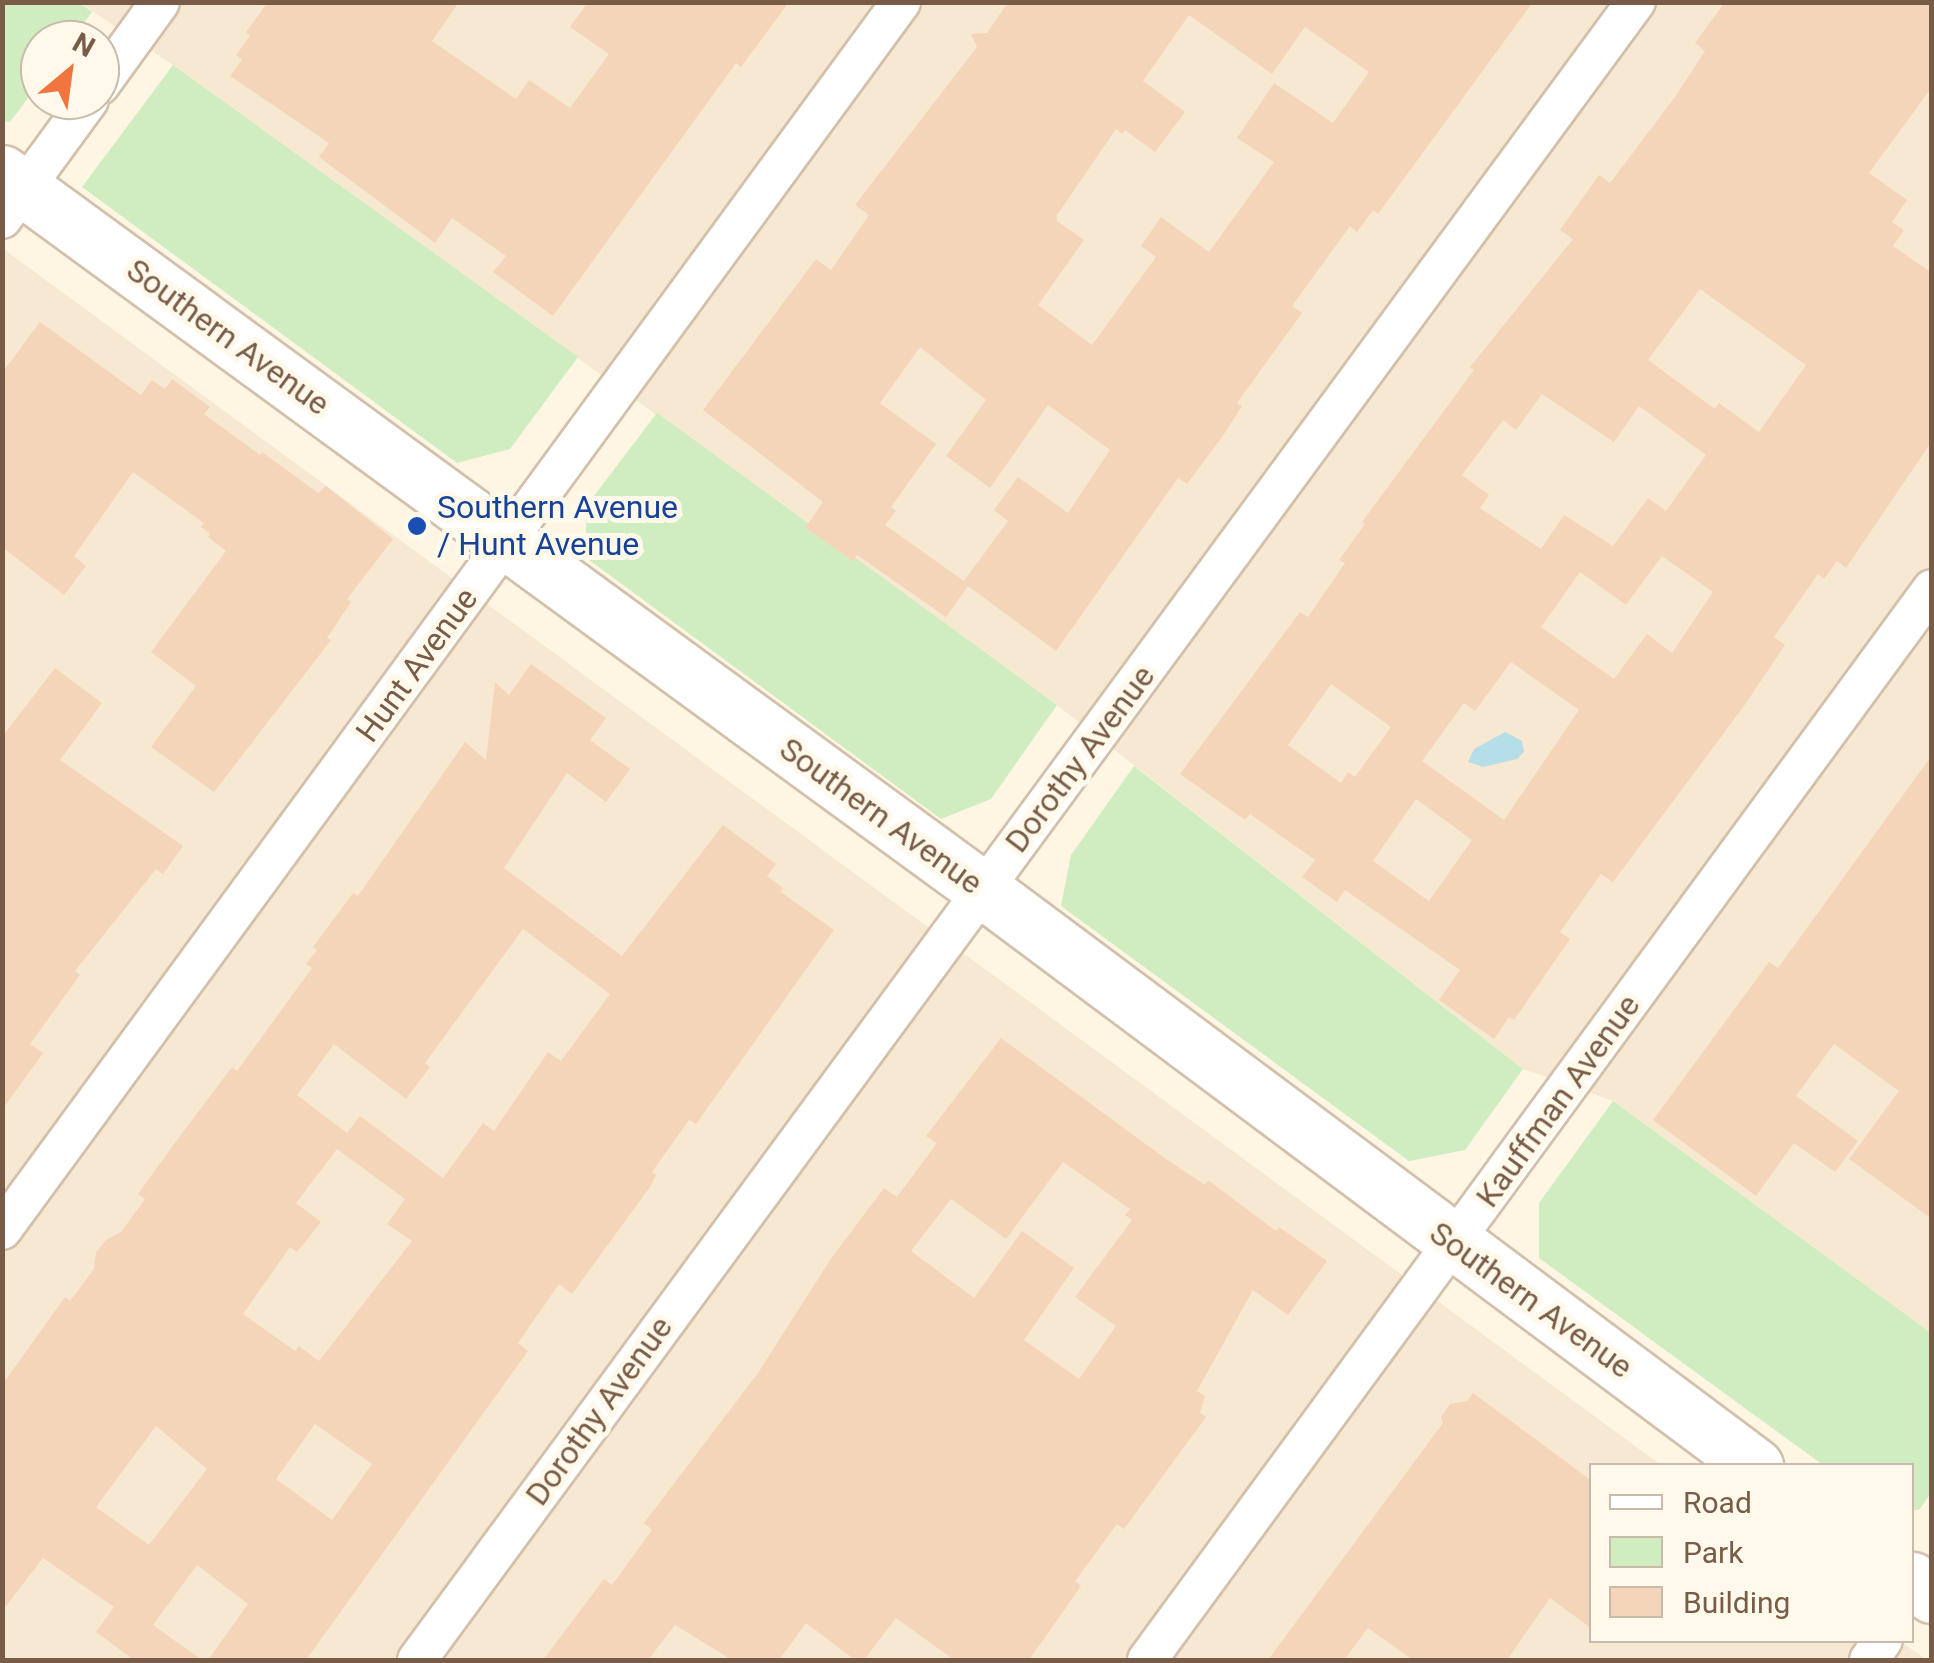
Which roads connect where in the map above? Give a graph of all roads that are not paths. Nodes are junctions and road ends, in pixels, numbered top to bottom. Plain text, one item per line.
1 (160, 2) edge
2 (901, 2) edge
3 (1636, 2) edge
4 (120, 57) edge
5 (73, 120) edge
6 (10, 193) edge
7 (507, 542) junction
8 (1932, 589) edge
9 (982, 889) junction
10 (2, 1230) edge
11 (1454, 1244) junction
12 (1752, 1463) edge
13 (417, 1660) edge
14 (1146, 1660) edge

1 - 4 street
2 - 7 street, Hunt Avenue
3 - 9 street, Dorothy Avenue
5 - 6 street
6 - 7 street, Southern Avenue
7 - 9 street, Southern Avenue
7 - 10 street, Hunt Avenue
8 - 11 street, Kauffman Avenue
9 - 11 street, Southern Avenue
9 - 13 street, Dorothy Avenue
11 - 12 street, Southern Avenue
11 - 14 street, Kauffman Avenue

